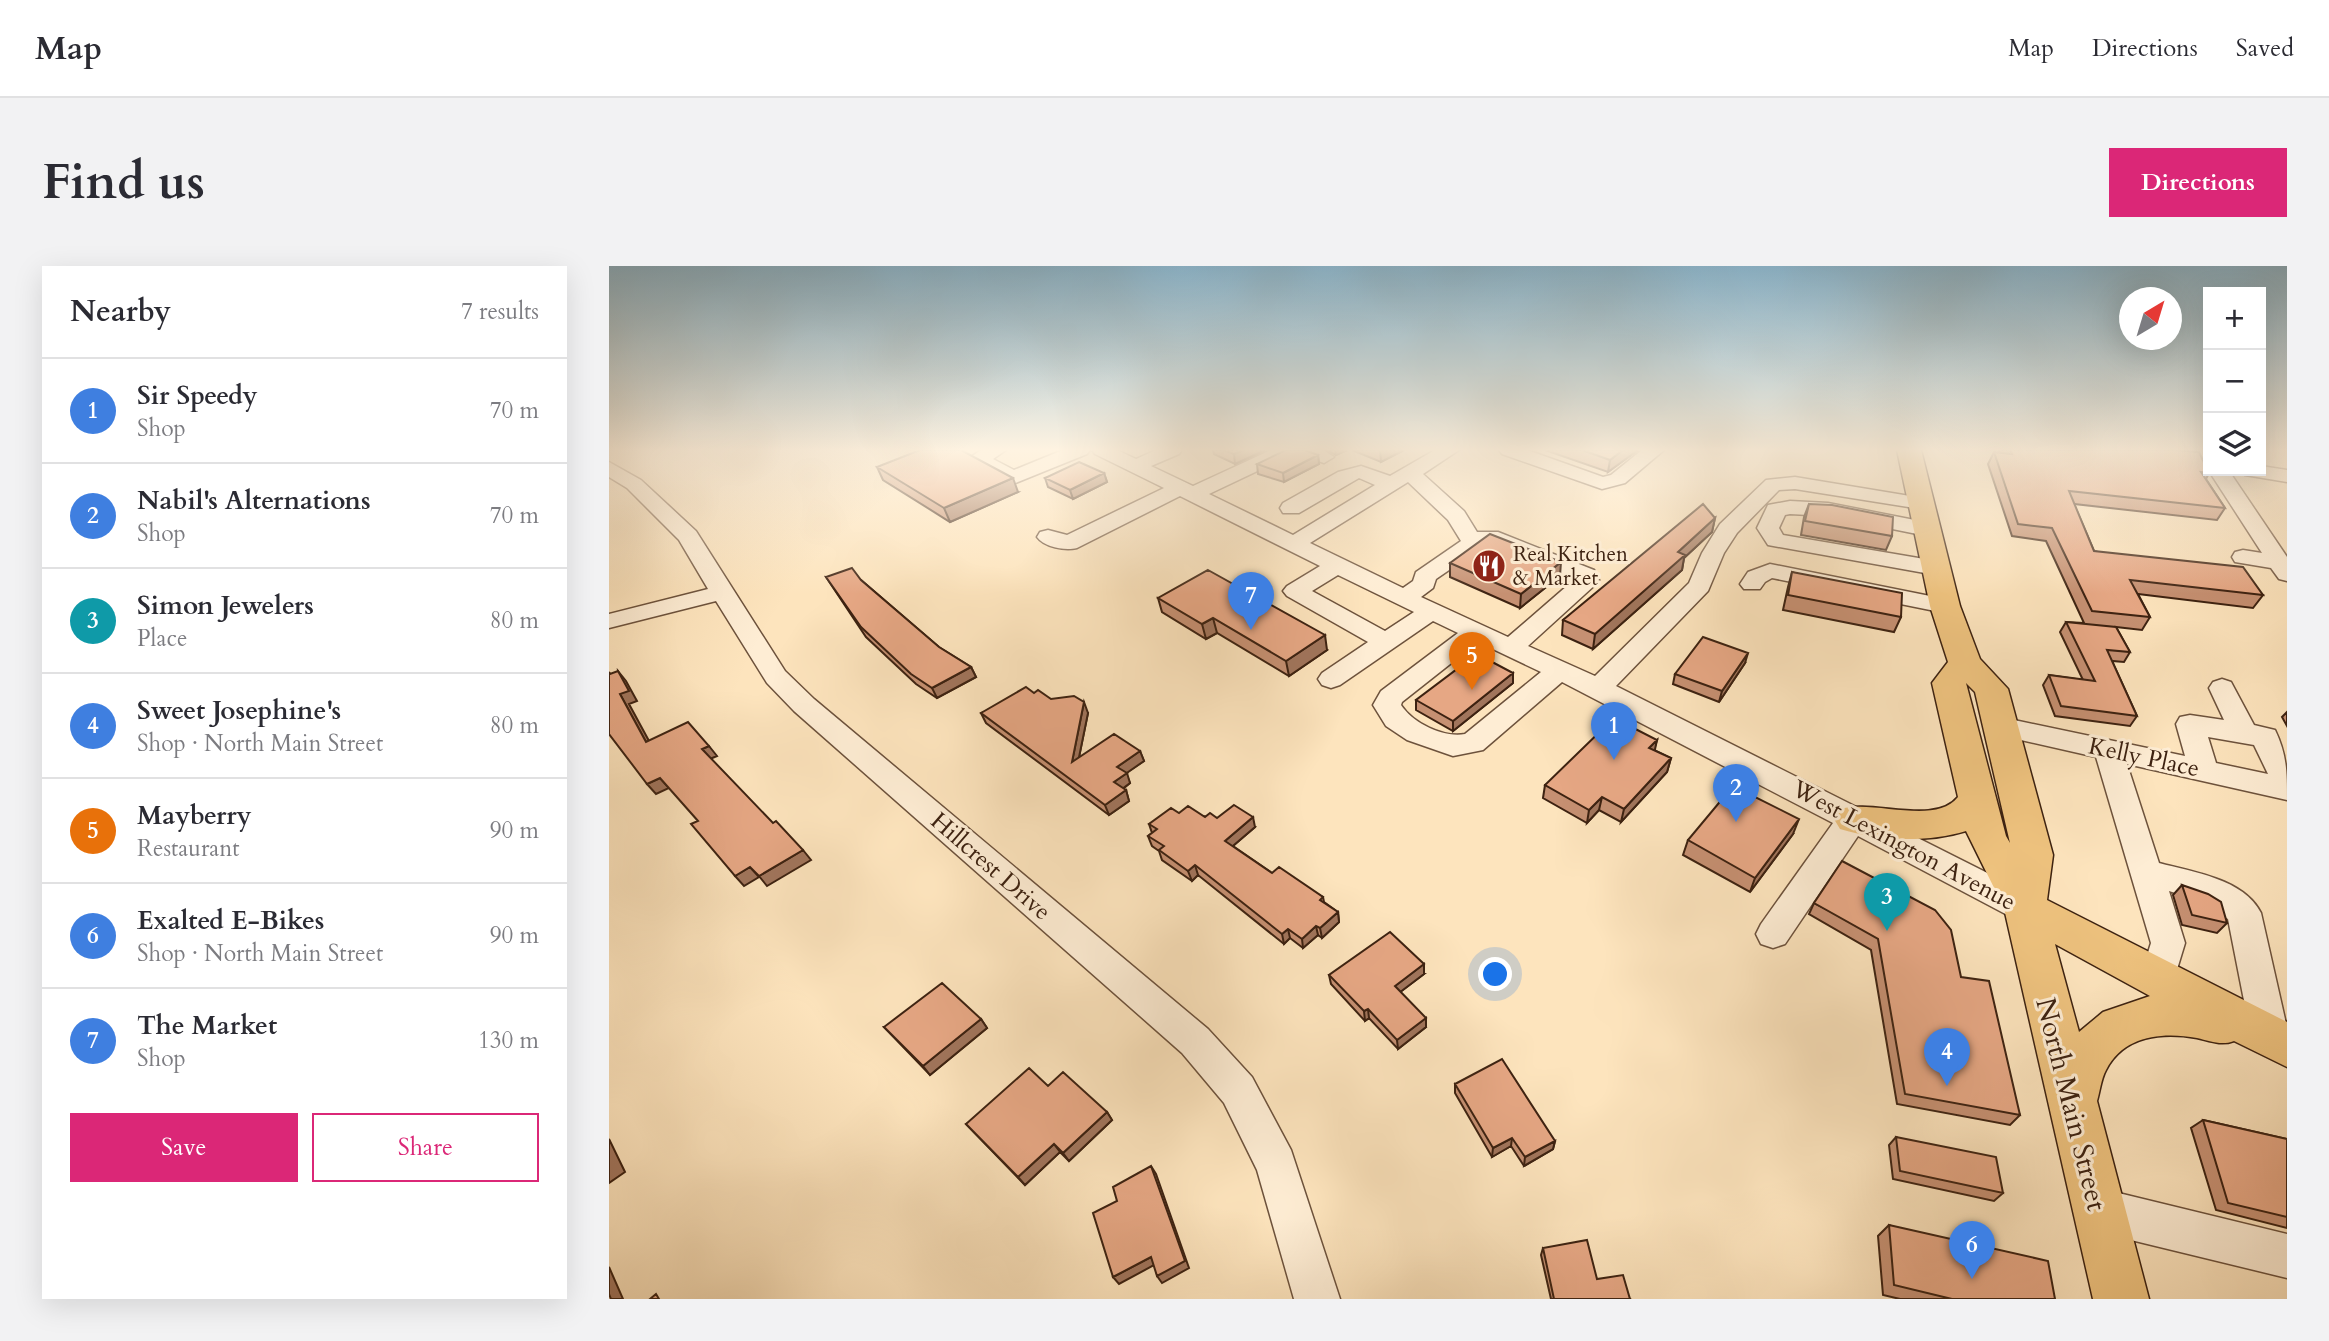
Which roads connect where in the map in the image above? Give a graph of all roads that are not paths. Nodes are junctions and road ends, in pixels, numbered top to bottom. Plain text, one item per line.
1 (649, 498) edge
2 (1171, 498) edge
3 (1202, 498) edge
4 (1308, 498) edge
5 (1367, 498) edge
6 (1434, 498) edge
7 (1759, 498) edge
8 (1891, 498) edge
9 (1920, 498) edge
10 (2237, 498) edge
11 (1921, 503) junction
12 (1291, 508) dead end
13 (1927, 529) junction
14 (1048, 537) dead end
15 (1474, 543) junction
16 (1295, 544) junction
17 (2243, 557) dead end
18 (1338, 565) junction
19 (1936, 568) junction
20 (2283, 568) edge
21 (1752, 584) dead end
22 (724, 592) junction
23 (1403, 598) junction
24 (1945, 606) junction
25 (1431, 611) junction
26 (609, 621) edge
27 (1476, 632) junction
28 (1386, 642) junction
29 (1511, 648) junction
30 (1965, 663) junction
31 (1560, 670) junction
32 (1331, 678) dead end
33 (1598, 688) junction
34 (2222, 688) dead end
35 (2000, 726) junction
36 (2244, 733) junction
37 (2108, 749) junction
38 (2203, 770) junction
39 (2287, 786) edge
40 (1977, 799) junction
41 (1853, 818) junction
42 (2146, 872) junction
43 (2025, 908) junction
44 (1773, 934) dead end
45 (2158, 978) junction
46 (2278, 1041) edge
47 (2072, 1103) junction
48 (2098, 1210) junction
49 (2287, 1256) edge
50 (1317, 1299) edge
51 (2121, 1299) edge

1 - 22 street, Hillcrest Drive
2 - 14 street
3 - 16 street, West Lexington Avenue
4 - 12 street
5 - 16 street
6 - 15 street
7 - 33 street
8 - 11 street
9 - 11 main road, North Main Street
10 - 20 street
11 - 13 main road, North Main Street
13 - 19 main road, North Main Street
13 - 19 street
15 - 23 street
15 - 29 street
16 - 18 street, West Lexington Avenue
17 - 20 street
18 - 23 street, West Lexington Avenue
18 - 28 street
19 - 24 main road, North Main Street
21 - 24 street
22 - 26 street
22 - 50 street, Hillcrest Drive
23 - 25 street, West Lexington Avenue
24 - 30 main road, North Main Street
25 - 27 street, West Lexington Avenue
25 - 28 street
27 - 29 street, West Lexington Avenue
27 - 31 street
28 - 32 street
29 - 31 street, West Lexington Avenue
30 - 35 main road, North Main Street
30 - 40 main road, North Main Street
31 - 33 street, West Lexington Avenue
33 - 41 street, West Lexington Avenue
34 - 36 street
35 - 37 street, Kelly Place
35 - 43 main road, North Main Street
36 - 38 street
36 - 39 street
37 - 38 street, Kelly Place
37 - 42 street
38 - 39 street, Kelly Place
40 - 41 main road
40 - 43 main road, North Main Street
41 - 43 street, West Lexington Avenue
41 - 44 street
42 - 45 street
42 - 46 street
43 - 45 main road
43 - 47 main road, North Main Street
45 - 46 main road
46 - 47 main road
47 - 48 main road, North Main Street
48 - 49 street
48 - 51 main road, North Main Street

